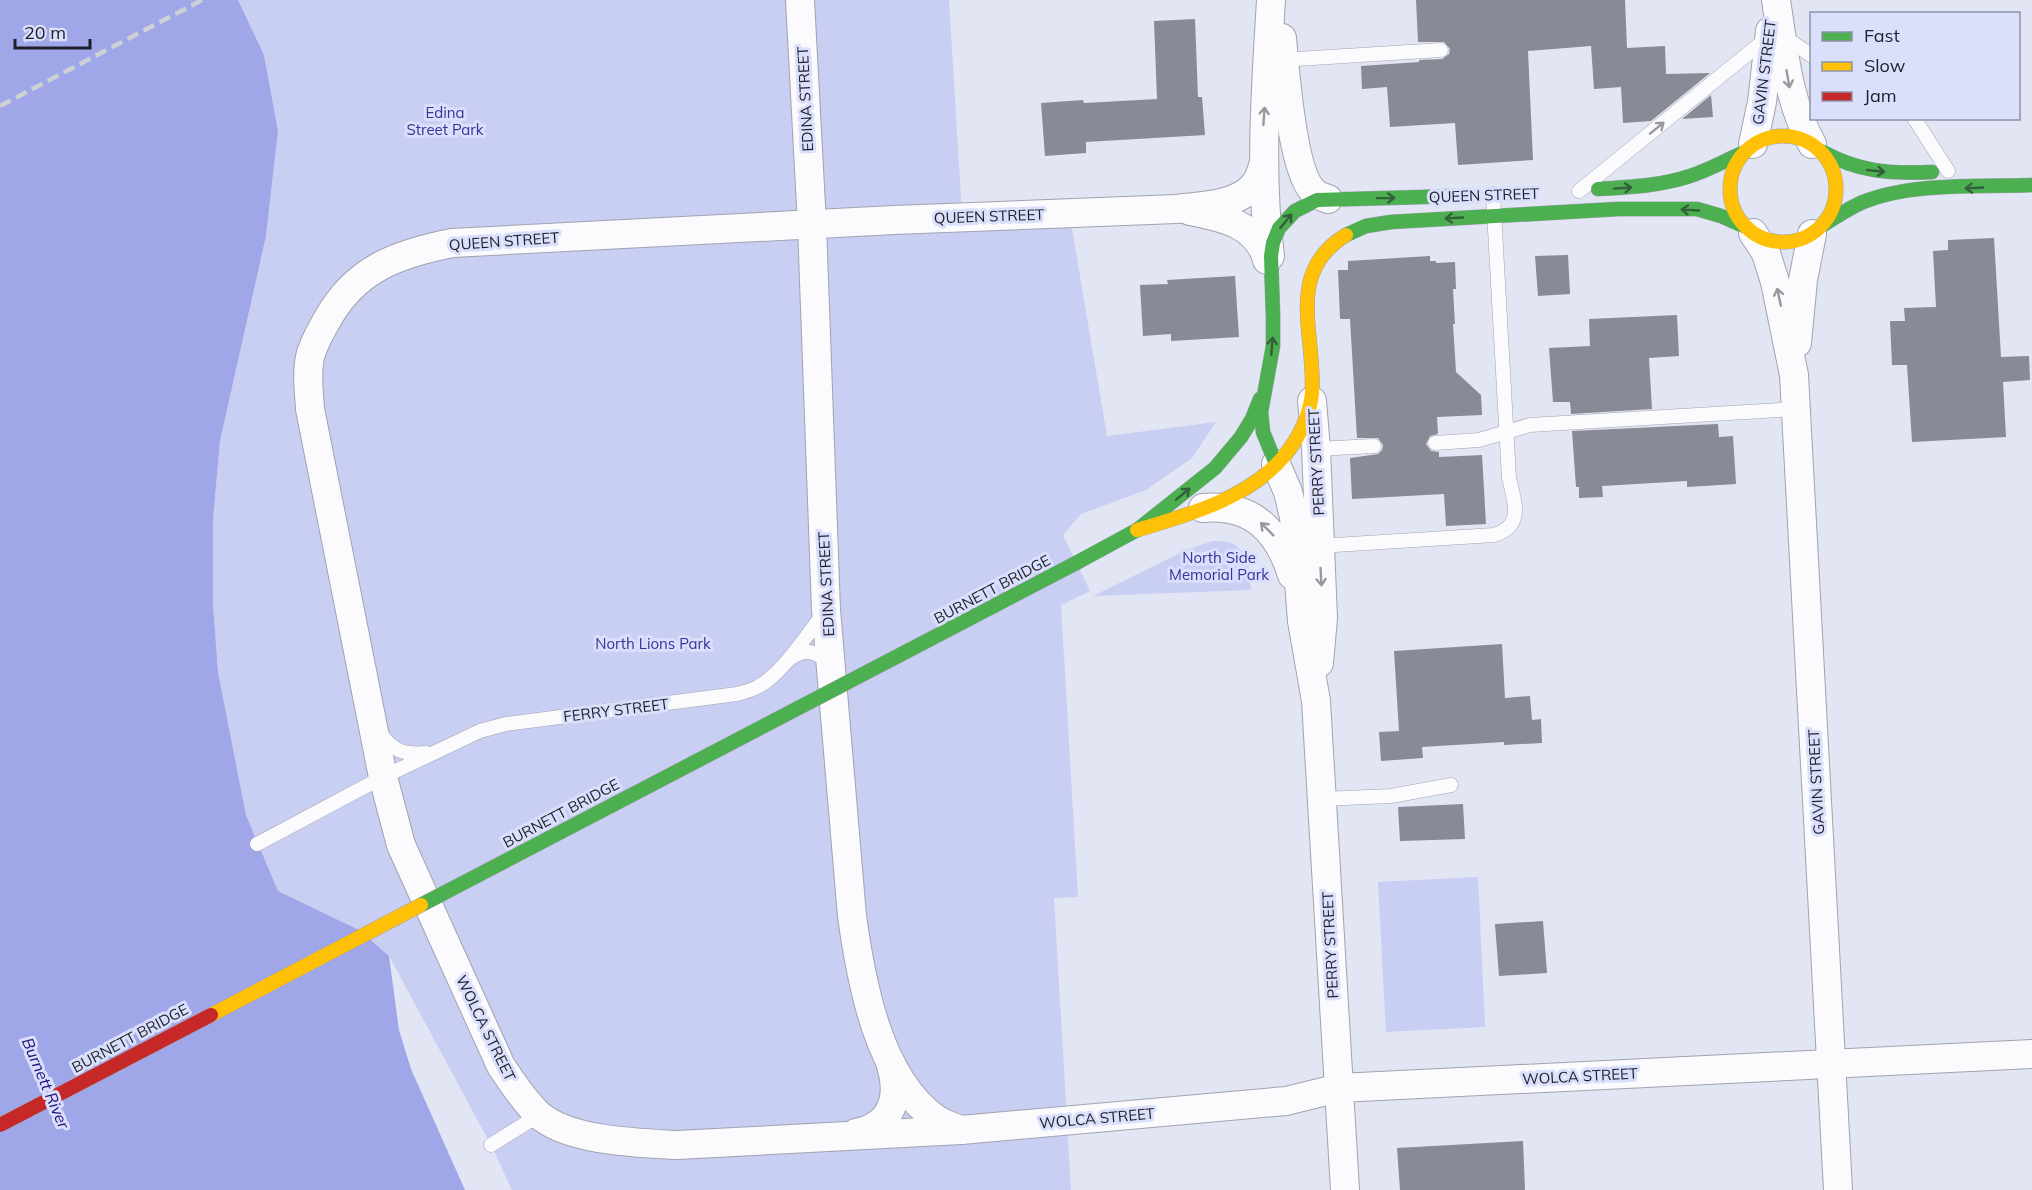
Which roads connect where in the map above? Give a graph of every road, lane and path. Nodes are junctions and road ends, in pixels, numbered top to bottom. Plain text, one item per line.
1 (800, 0) edge
2 (1271, 0) edge
3 (1277, 0) edge
4 (1774, 0) edge
5 (1775, 36) junction
6 (1441, 50) dead end
7 (1810, 55) edge
8 (1276, 60) junction
9 (1916, 120) edge
10 (1817, 147) junction
11 (1749, 148) junction
12 (1263, 162) junction
13 (1954, 171) joint
14 (2032, 184) edge
15 (1574, 191) joint
16 (1487, 194) joint
17 (1328, 199) junction
18 (1176, 209) junction
19 (1493, 216) junction
20 (812, 225) junction
21 (1750, 230) junction
22 (1818, 230) junction
23 (1280, 277) junction
24 (1307, 294) junction
25 (1794, 375) junction
26 (1312, 393) junction
27 (1261, 396) junction
28 (1796, 409) junction
29 (1506, 432) junction
30 (1436, 443) dead end
31 (1374, 446) dead end
32 (1316, 449) junction
33 (1276, 464) junction
34 (1203, 508) junction
35 (1137, 530) junction
36 (1319, 546) junction
37 (826, 610) junction
38 (1302, 621) junction
39 (783, 664) junction
40 (832, 683) junction
41 (1316, 701) junction
42 (371, 714) junction
43 (443, 749) junction
44 (383, 777) junction
45 (1451, 785) dead end
46 (1322, 799) junction
47 (257, 843) dead end
48 (2032, 1054) edge
49 (888, 1055) junction
50 (1831, 1064) junction
51 (1339, 1088) junction
52 (539, 1115) junction
53 (0, 1125) edge
54 (961, 1130) junction
55 (840, 1136) junction
56 (491, 1145) dead end
57 (1345, 1190) edge
58 (1838, 1190) edge

1 - 20 street, EDINA STREET
2 - 8 street, PERRY STREET
3 - 8 street, PERRY STREET
4 - 5 street, GAVIN STREET
5 - 7 lane
5 -> 10 street, GAVIN STREET
5 - 11 street, GAVIN STREET
15 -> 5 lane
6 - 8 lane
12 -> 8 street, PERRY STREET
8 - 17 street, PERRY STREET
9 - 13 lane
10 - 11 main road
10 -> 13 main road
10 - 22 main road
15 -> 11 main road
11 - 21 main road
12 - 18 street, QUEEN STREET
12 - 23 street, PERRY STREET
14 -> 22 main road
17 -> 16 main road, QUEEN STREET
16 - 19 lane
23 -> 17 main road, QUEEN STREET
18 - 20 street, QUEEN STREET
18 - 23 street, QUEEN STREET
21 -> 19 main road, QUEEN STREET
19 -> 24 main road, QUEEN STREET
19 - 29 lane
20 - 37 street, EDINA STREET
20 - 42 street, QUEEN STREET
21 - 22 main road
25 -> 21 street, GAVIN STREET
22 - 25 street, GAVIN STREET
23 - 24 main road
27 -> 23 main road, PERRY STREET
24 - 26 main road, PERRY STREET
25 - 28 street, GAVIN STREET
26 - 32 street, PERRY STREET
26 - 33 main road, BURNETT BRIDGE
27 - 33 main road, PERRY STREET
35 -> 27 main road, BURNETT BRIDGE
28 - 29 lane
28 - 50 street, GAVIN STREET
29 - 30 lane
29 - 36 lane
31 - 32 lane
32 - 36 street, PERRY STREET
33 - 34 main road, BURNETT BRIDGE
33 - 38 street, PERRY STREET
34 - 35 main road, BURNETT BRIDGE
38 -> 34 street
35 - 53 main road, BURNETT BRIDGE, bridge
36 -> 41 street, PERRY STREET
37 - 39 lane, FERRY STREET
37 - 40 street, EDINA STREET
38 - 41 street, PERRY STREET
39 - 40 lane, FERRY STREET
39 - 43 lane, FERRY STREET
40 - 49 street, EDINA STREET
41 - 46 street, PERRY STREET
42 - 43 lane, FERRY STREET
42 - 44 street, QUEEN STREET
43 - 44 lane, FERRY STREET
44 - 47 lane, FERRY STREET
44 - 52 street, WOLCA STREET
45 - 46 lane
46 - 51 street, PERRY STREET
48 - 50 street, WOLCA STREET
49 - 54 street, EDINA STREET
49 - 55 street
50 - 51 street, WOLCA STREET
50 - 58 street, GAVIN STREET
51 - 54 street, WOLCA STREET
51 - 57 street, PERRY STREET
52 - 55 street, WOLCA STREET
52 - 56 lane
54 - 55 street, WOLCA STREET

